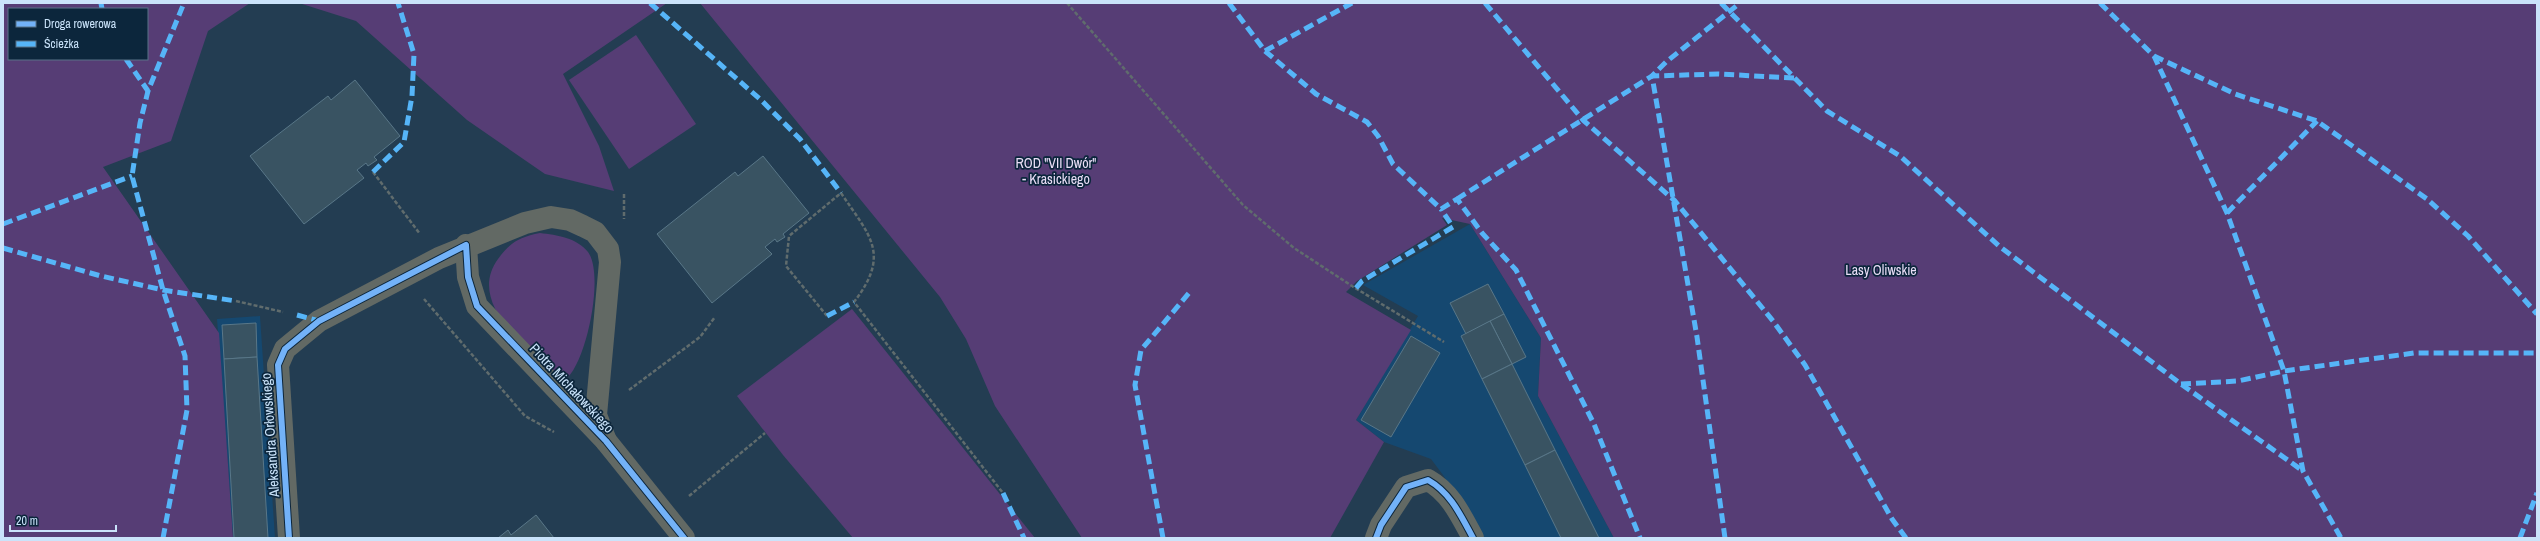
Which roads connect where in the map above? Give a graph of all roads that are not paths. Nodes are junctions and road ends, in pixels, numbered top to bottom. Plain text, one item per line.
1 (466, 245) junction
2 (606, 441) junction
3 (289, 538) edge
4 (684, 538) edge
5 (1376, 538) edge
6 (1473, 538) edge

1 - 2 street, Piotra Michałowskiego
1 - 2 street, Aleksandra Orłowskiego
1 - 3 street, Aleksandra Orłowskiego
2 - 4 street, Piotra Michałowskiego
5 - 6 street

